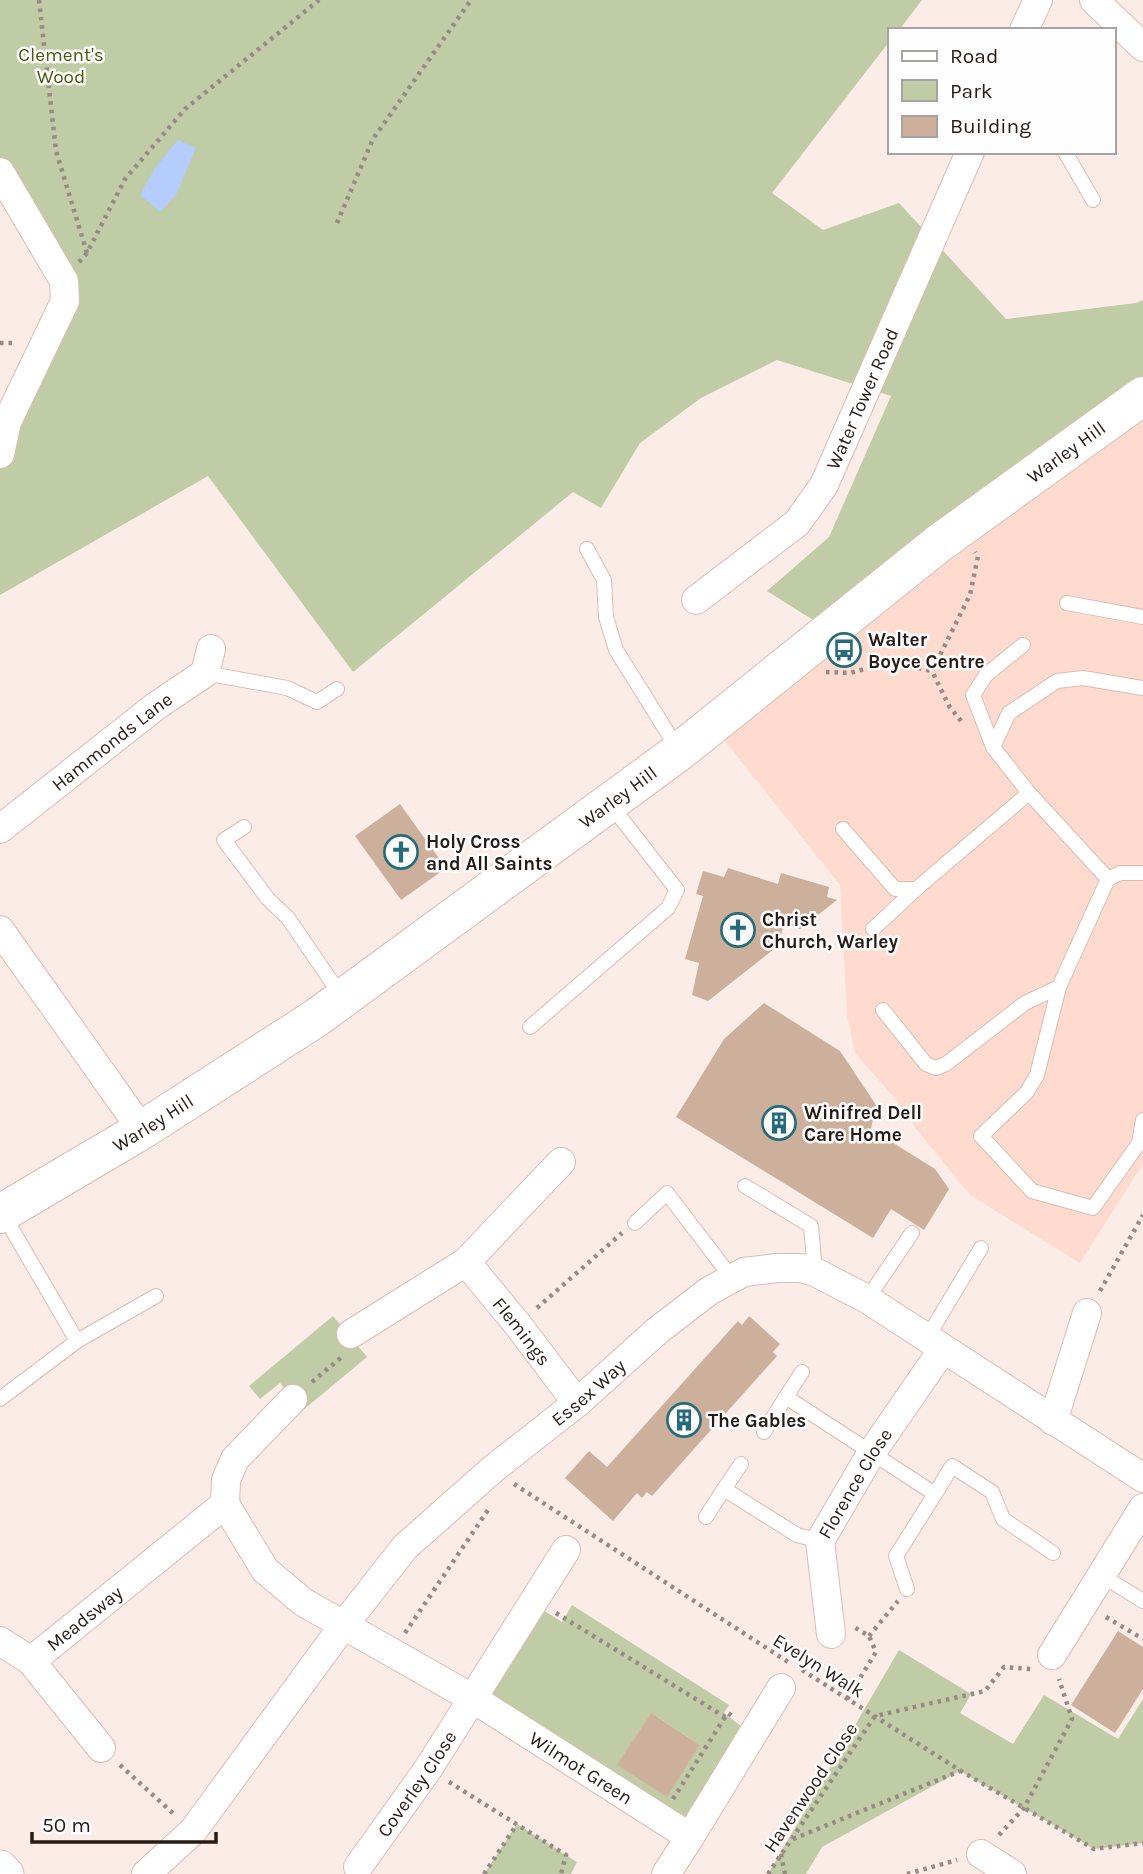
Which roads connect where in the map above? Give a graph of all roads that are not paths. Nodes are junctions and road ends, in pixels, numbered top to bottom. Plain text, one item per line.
1 (1038, 0) edge
2 (1094, 0) edge
3 (1025, 28) edge
4 (1143, 47) edge
5 (969, 154) edge
6 (1066, 154) edge
7 (0, 172) edge
8 (1093, 200) dead end
9 (1143, 396) edge
10 (0, 454) edge
11 (587, 549) dead end
12 (696, 600) dead end
13 (1067, 603) dead end
14 (1143, 617) edge
15 (1023, 645) dead end
16 (208, 661) joint
17 (1143, 688) edge
18 (337, 689) dead end
19 (993, 747) junction
20 (680, 751) junction
21 (1029, 793) junction
22 (609, 802) junction
23 (244, 827) dead end
24 (0, 829) edge
25 (843, 829) dead end
26 (1143, 873) edge
27 (1108, 879) junction
28 (916, 889) junction
29 (873, 929) dead end
30 (0, 930) edge
31 (1059, 987) junction
32 (343, 998) junction
33 (883, 1010) dead end
34 (530, 1027) dead end
35 (1143, 1120) edge
36 (142, 1130) junction
37 (561, 1162) dead end
38 (745, 1186) dead end
39 (1, 1214) edge
40 (635, 1223) road end
41 (912, 1233) dead end
42 (981, 1248) dead end
43 (466, 1262) junction
44 (815, 1272) junction
45 (731, 1278) junction
46 (156, 1296) dead end
47 (867, 1299) junction
48 (1087, 1313) road end
49 (351, 1334) road end
50 (77, 1341) junction
51 (935, 1344) junction
52 (802, 1372) dead end
53 (786, 1397) junction
54 (0, 1399) edge
55 (293, 1399) road end
56 (577, 1403) junction
57 (1053, 1421) junction
58 (764, 1432) dead end
59 (872, 1452) junction
60 (741, 1464) dead end
61 (1143, 1478) edge
62 (724, 1489) junction
63 (935, 1494) junction
64 (225, 1504) junction
65 (706, 1517) dead end
66 (1139, 1523) edge
67 (820, 1541) junction
68 (566, 1550) dead end
69 (1053, 1553) dead end
70 (1101, 1575) junction
71 (908, 1589) road end
72 (1143, 1601) edge
73 (829, 1623) road end
74 (343, 1626) junction
75 (0, 1641) edge
76 (1052, 1655) road end
77 (31, 1661) junction
78 (781, 1688) dead end
79 (472, 1698) junction
80 (102, 1748) road end
81 (690, 1837) junction
82 (981, 1854) dead end
83 (358, 1867) dead end
84 (0, 1868) edge
85 (6, 1874) edge
86 (146, 1874) edge
87 (666, 1874) edge
88 (1012, 1874) edge

1 - 3 street
2 - 4 street
5 - 12 street, Water Tower Road
6 - 8 lane
7 - 10 street
9 - 20 main road, Warley Hill
11 - 20 lane
13 - 14 lane
15 - 19 lane
16 - 18 lane
16 - 24 street, Hammonds Lane
17 - 19 lane
19 - 21 lane
20 - 22 main road, Warley Hill
21 - 27 lane
21 - 28 lane
22 - 32 main road, Warley Hill
22 - 34 lane
23 - 32 lane
25 - 28 lane
26 - 27 lane
27 - 31 lane
28 - 29 lane
30 - 36 street
31 - 33 lane
31 - 35 lane
32 - 36 main road, Warley Hill
36 - 39 main road, Warley Hill
37 - 43 street
38 - 44 lane
39 - 50 lane
40 - 45 lane
41 - 47 lane
42 - 51 lane
43 - 49 street
43 - 56 street, Flemings
44 - 45 street, Essex Way
44 - 47 street, Essex Way
45 - 56 street, Essex Way
46 - 50 lane
47 - 51 street, Essex Way
48 - 57 street
50 - 54 lane
51 - 57 street, Essex Way
51 - 59 street, Florence Close
52 - 53 lane
53 - 58 lane
53 - 59 lane
55 - 64 street
56 - 74 street, Essex Way
57 - 61 street, Essex Way
59 - 63 lane
59 - 67 street, Florence Close
60 - 62 lane
62 - 65 lane
62 - 67 lane
63 - 69 lane
63 - 71 lane
64 - 74 street
64 - 77 street, Meadsway
66 - 70 street
67 - 73 street, Florence Close
68 - 79 street
70 - 72 lane
70 - 76 street
74 - 79 street, Wilmot Green
74 - 86 street, Essex Way
75 - 77 street
77 - 80 street, Meadsway
78 - 81 street
79 - 81 street, Wilmot Green
79 - 83 street, Coverley Close
81 - 87 street
82 - 88 street
84 - 85 street

